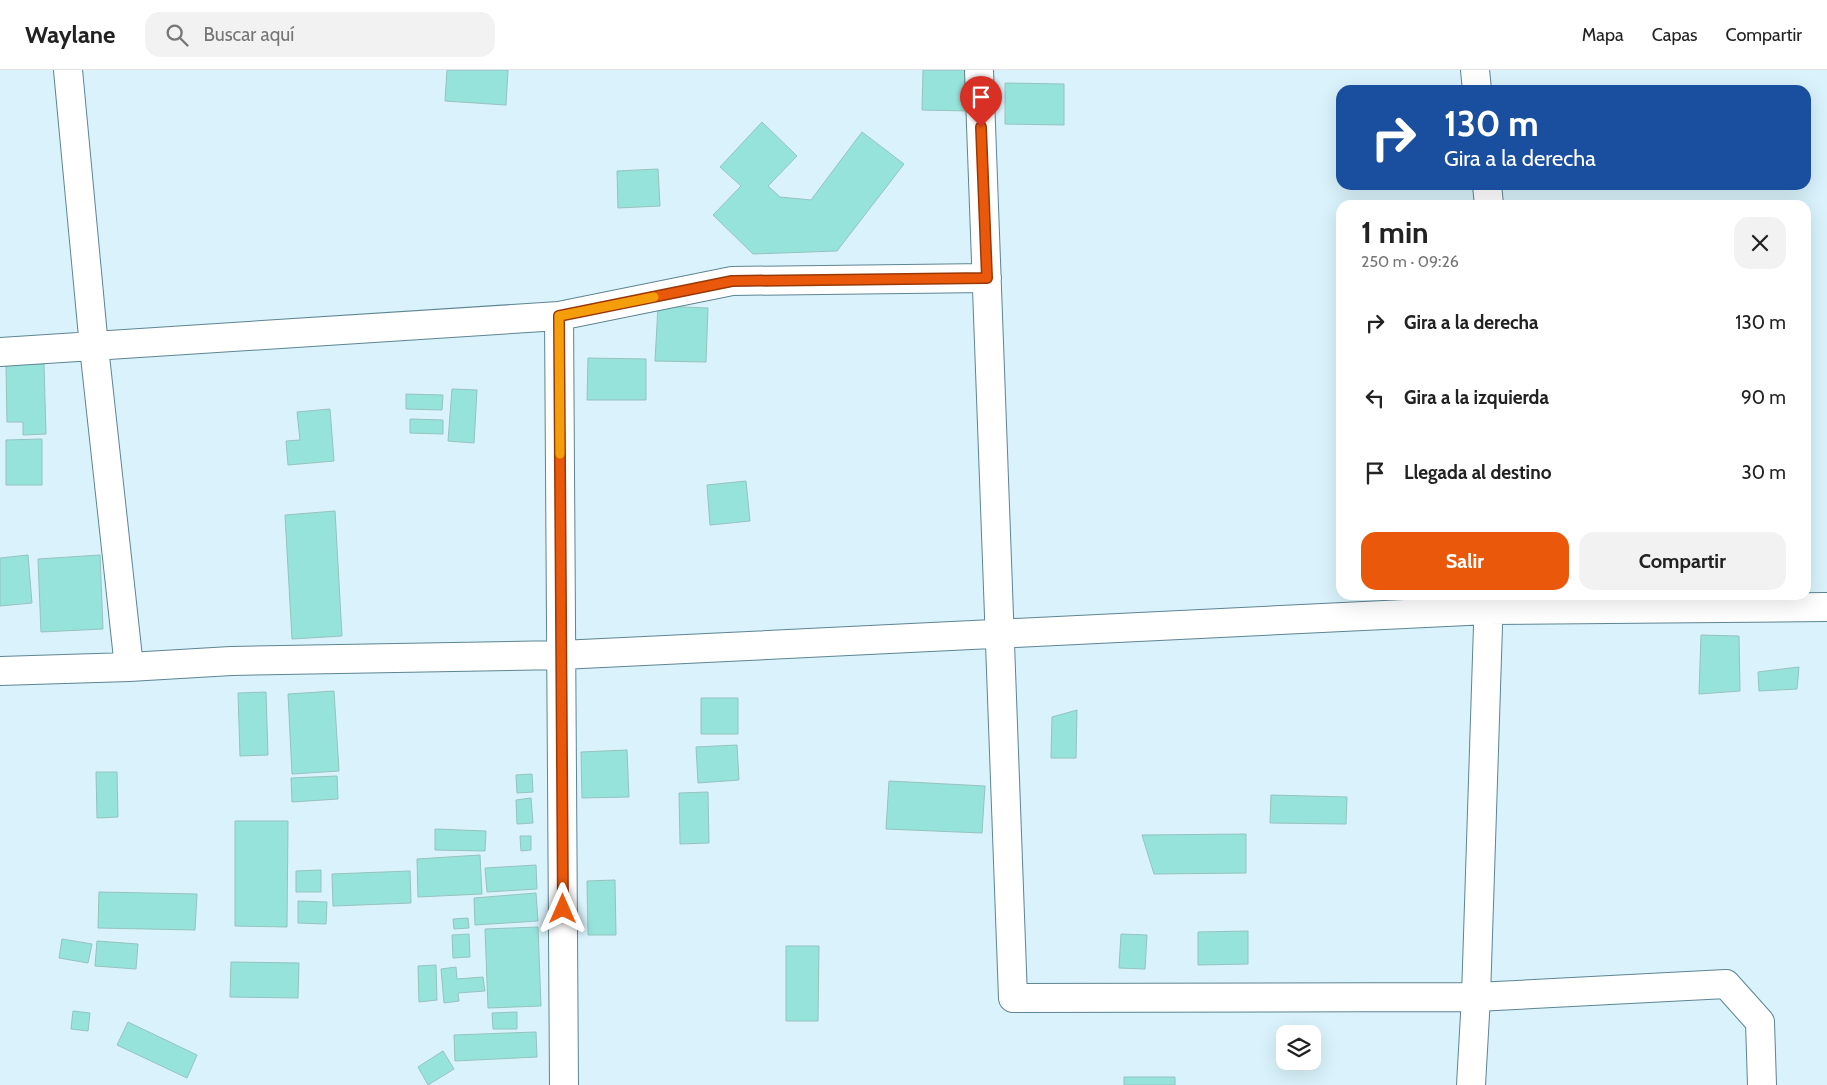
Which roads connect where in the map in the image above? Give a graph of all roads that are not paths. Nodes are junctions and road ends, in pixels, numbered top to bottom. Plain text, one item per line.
1 (68, 70) edge
2 (979, 70) edge
3 (1475, 70) edge
4 (1476, 85) edge
5 (987, 278) junction
6 (559, 316) junction
7 (94, 348) junction
8 (0, 352) edge
9 (1488, 603) edge
10 (1827, 607) edge
11 (1000, 634) junction
12 (561, 655) junction
13 (129, 667) junction
14 (0, 671) edge
15 (1476, 997) junction
16 (564, 1085) edge
17 (1471, 1085) edge
18 (1762, 1085) edge

1 - 7 street
2 - 5 street
3 - 4 street
5 - 6 street
5 - 11 street
6 - 7 street
6 - 12 street
7 - 8 street
7 - 13 street
9 - 10 street
9 - 11 street
9 - 15 street
11 - 12 street
11 - 15 street
12 - 13 street
12 - 16 street
13 - 14 street
15 - 17 street
15 - 18 street

